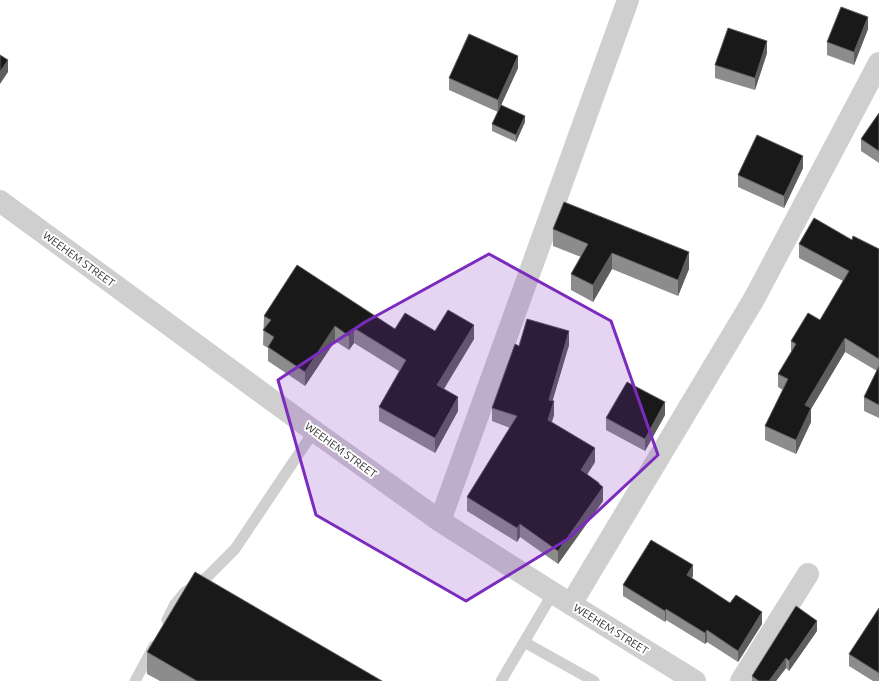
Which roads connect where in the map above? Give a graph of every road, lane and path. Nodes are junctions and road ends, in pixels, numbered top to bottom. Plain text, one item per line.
1 (628, 0) edge
2 (879, 63) edge
3 (0, 201) edge
4 (314, 431) junction
5 (440, 521) junction
6 (808, 574) dead end
7 (553, 593) junction
8 (571, 604) junction
9 (524, 642) junction
10 (135, 681) edge
11 (501, 681) edge
12 (594, 681) edge
13 (695, 681) edge
14 (741, 681) edge

1 - 5 street
2 - 8 street
3 - 4 street, WEEHEM STREET
4 - 5 street, WEEHEM STREET
4 - 10 lane
5 - 7 street, WEEHEM STREET
6 - 14 street
7 - 8 street, WEEHEM STREET
7 - 9 lane
8 - 13 street, WEEHEM STREET
9 - 11 lane
9 - 12 lane

